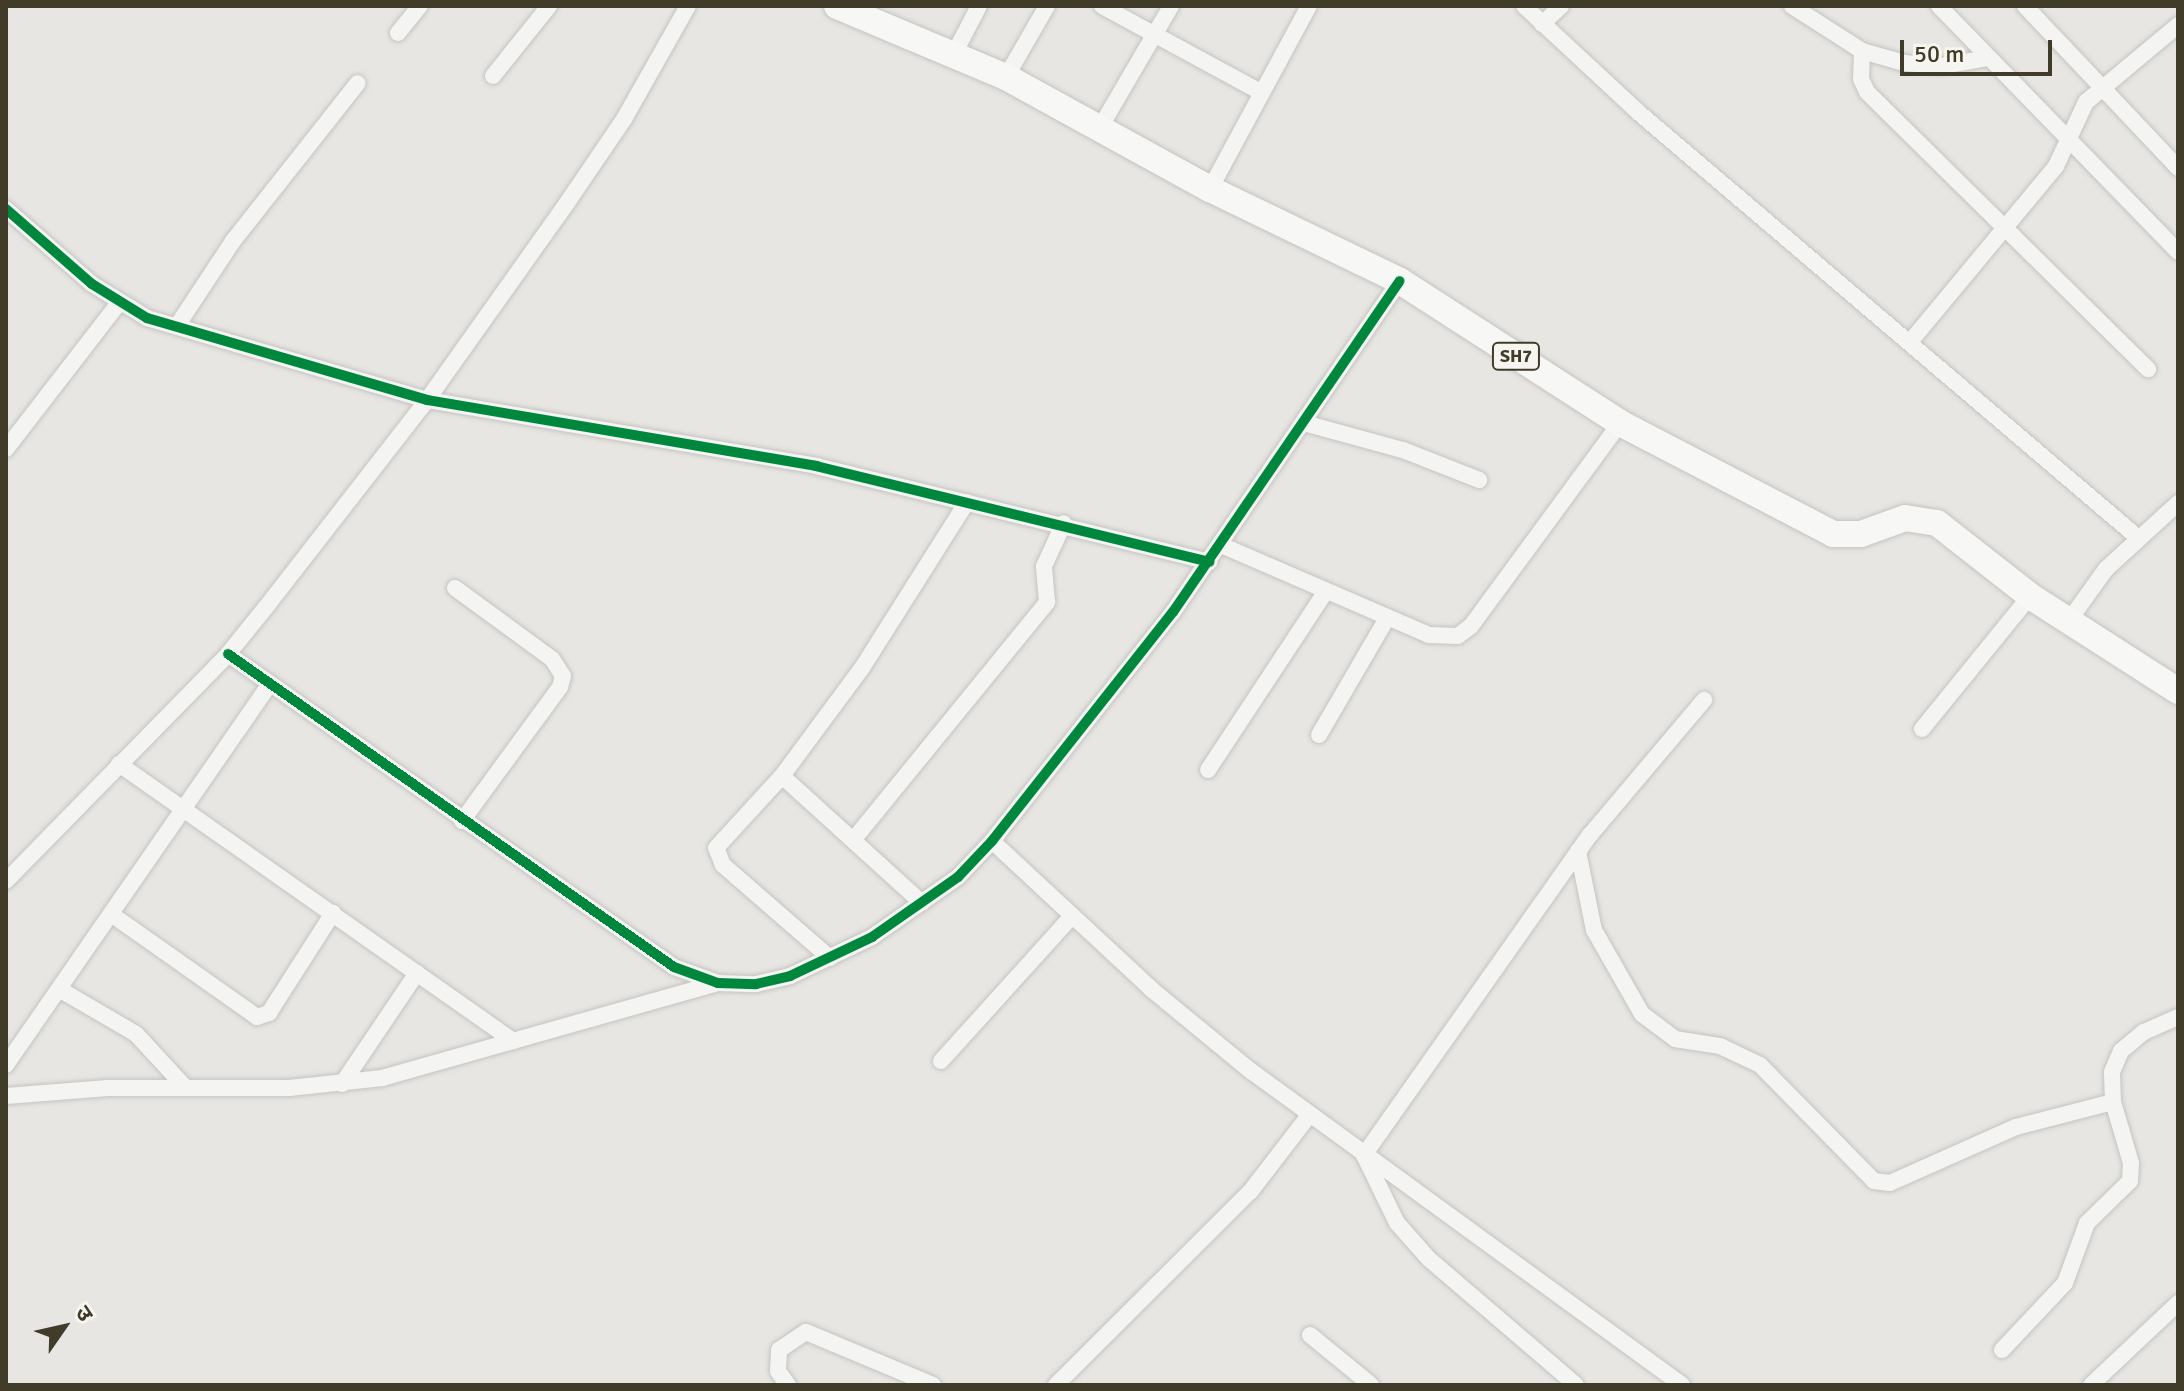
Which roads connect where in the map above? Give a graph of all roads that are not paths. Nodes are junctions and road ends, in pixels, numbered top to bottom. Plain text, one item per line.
1 (420, 6) edge
2 (549, 6) edge
3 (688, 6) edge
4 (837, 6) edge
5 (979, 6) edge
6 (1047, 6) edge
7 (1102, 6) edge
8 (1171, 6) edge
9 (1309, 6) edge
10 (1524, 6) edge
11 (1561, 6) edge
12 (1792, 6) edge
13 (1939, 6) edge
14 (2025, 6) edge
15 (1542, 24) junction
16 (2178, 25) edge
17 (398, 33) dead end
18 (1155, 34) junction
19 (1862, 51) junction
20 (955, 52) junction
21 (1988, 58) junction
22 (493, 76) dead end
23 (1006, 77) junction
24 (358, 83) dead end
25 (2100, 88) junction
26 (1262, 93) junction
27 (1101, 126) junction
28 (2069, 142) junction
29 (2178, 168) edge
30 (1210, 189) junction
31 (6, 209) edge
32 (2001, 228) junction
33 (2178, 252) edge
34 (1400, 281) junction
35 (119, 303) junction
36 (177, 326) junction
37 (1910, 342) junction
38 (2148, 369) dead end
39 (427, 400) junction
40 (1304, 423) junction
41 (1620, 423) junction
42 (6, 449) edge
43 (1479, 480) dead end
44 (967, 502) junction
45 (2178, 503) edge
46 (1064, 523) junction
47 (2136, 536) junction
48 (1221, 545) junction
49 (1209, 562) junction
50 (455, 588) dead end
51 (1326, 591) junction
52 (2030, 596) junction
53 (1387, 618) junction
54 (2068, 622) junction
55 (228, 654) junction
56 (270, 684) junction
57 (2178, 691) edge
58 (1704, 700) dead end
59 (1922, 729) dead end
60 (1319, 735) dead end
61 (119, 764) junction
62 (1208, 770) dead end
63 (782, 776) junction
64 (183, 811) junction
65 (462, 821) junction
66 (854, 839) junction
67 (992, 841) junction
68 (1578, 851) junction
69 (6, 881) edge
70 (922, 903) junction
71 (333, 913) junction
72 (111, 914) junction
73 (1072, 916) junction
74 (830, 958) junction
75 (417, 973) junction
76 (718, 983) junction
77 (59, 989) junction
78 (2178, 1017) edge
79 (513, 1041) junction
80 (941, 1061) dead end
81 (6, 1065) edge
82 (342, 1084) junction
83 (184, 1086) junction
84 (6, 1096) edge
85 (2113, 1102) junction
86 (1310, 1114) junction
87 (1364, 1155) junction
88 (2178, 1303) edge
89 (1310, 1335) dead end
90 (2002, 1350) dead end
91 (1675, 1383) edge
92 (788, 1385) edge
93 (933, 1385) edge
94 (1056, 1385) edge
95 (1371, 1385) edge
96 (1576, 1385) edge
97 (2091, 1385) edge

1 - 17 street
2 - 22 street
3 - 39 street
4 - 20 main road, SH7
5 - 20 street
6 - 23 street
7 - 18 street
8 - 18 street
9 - 26 street
10 - 15 street
11 - 15 street
12 - 19 street
13 - 21 street
14 - 25 street
15 - 37 street
16 - 25 street
18 - 26 street
18 - 27 street
19 - 21 street
19 - 32 street
20 - 23 main road, SH7
21 - 28 street
23 - 27 main road, SH7
24 - 36 street
25 - 28 street
25 - 29 street
26 - 30 street
27 - 30 main road, SH7
28 - 32 street
28 - 33 street
30 - 34 main road, SH7
31 - 35 street
32 - 37 street
32 - 38 street
34 - 40 street
34 - 41 main road, SH7
35 - 36 street
35 - 42 street
36 - 39 street
37 - 47 street
39 - 44 street
39 - 55 street
40 - 43 street
40 - 48 street
41 - 52 main road, SH7
41 - 53 street
44 - 46 street
44 - 63 street
45 - 47 street
46 - 49 street
46 - 66 street
47 - 54 street
48 - 49 street
48 - 51 street
49 - 67 street
50 - 65 street
51 - 53 street
51 - 62 street
52 - 54 main road, SH7
52 - 59 street
53 - 60 street
54 - 57 main road, SH7
55 - 56 street
55 - 61 street
56 - 64 street
56 - 65 street
58 - 68 street
61 - 64 street
61 - 69 street
63 - 66 street
63 - 74 street
64 - 71 street
64 - 72 street
65 - 76 street
66 - 70 street
67 - 70 street
67 - 73 street
68 - 85 street
68 - 87 street
70 - 74 street
71 - 72 street
71 - 75 street
72 - 77 street
73 - 80 street
73 - 86 street
74 - 76 street
75 - 79 street
75 - 82 street
76 - 79 street
77 - 81 street
77 - 83 street
78 - 85 street
79 - 82 street
82 - 83 street
83 - 84 street
85 - 90 street
86 - 87 street
86 - 94 street
87 - 91 street
87 - 96 street
88 - 97 street
89 - 95 street
92 - 93 street

